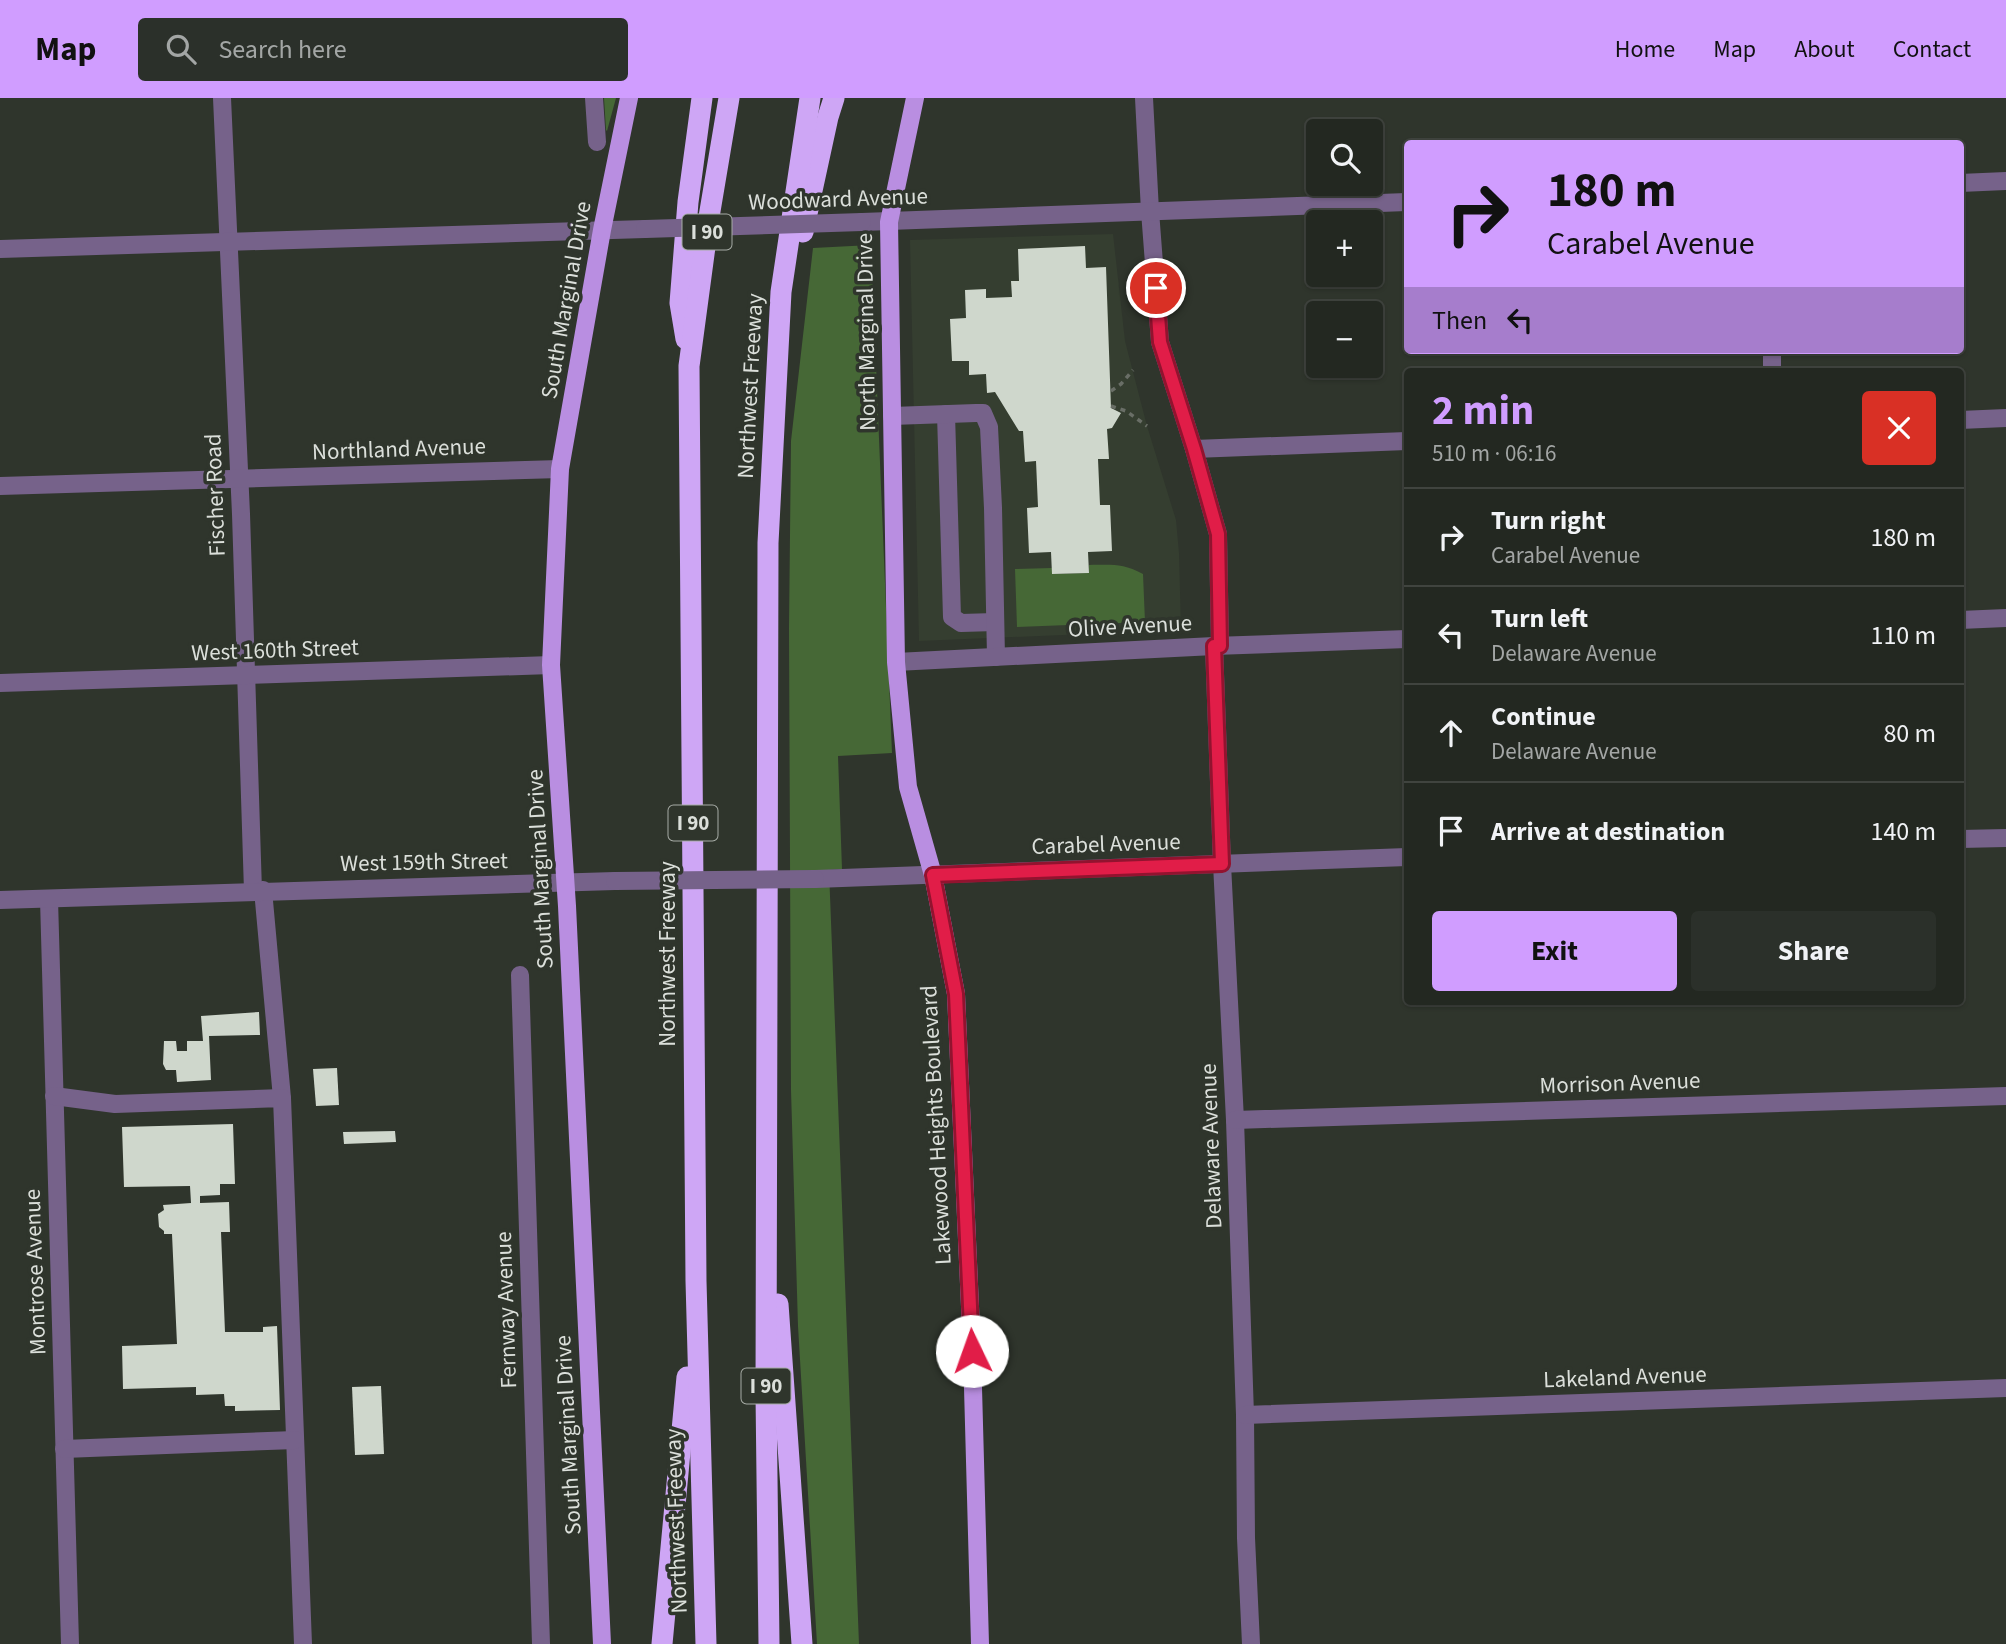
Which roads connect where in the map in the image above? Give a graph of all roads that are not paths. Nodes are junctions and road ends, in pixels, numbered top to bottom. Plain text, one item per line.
1 (222, 98) edge
2 (594, 98) edge
3 (629, 98) edge
4 (702, 98) edge
5 (729, 98) edge
6 (810, 98) edge
7 (834, 98) edge
8 (915, 98) edge
9 (1144, 98) edge
10 (597, 142) dead end
11 (2006, 181) edge
12 (1964, 183) edge
13 (1404, 202) edge
14 (1150, 211) junction
15 (889, 222) junction
16 (602, 230) junction
17 (228, 242) junction
18 (0, 249) edge
19 (689, 366) junction
20 (946, 414) junction
21 (892, 416) junction
22 (2006, 418) edge
23 (1964, 420) edge
24 (1404, 441) edge
25 (1194, 449) junction
26 (560, 469) junction
27 (239, 478) junction
28 (0, 486) edge
29 (768, 543) junction
30 (895, 568) joint
31 (2006, 618) edge
32 (1964, 620) edge
33 (995, 622) junction
34 (1404, 639) edge
35 (1217, 646) junction
36 (996, 657) junction
37 (897, 662) junction
38 (551, 665) junction
39 (246, 676) junction
40 (0, 683) edge
41 (2006, 838) edge
42 (1964, 839) edge
43 (1404, 857) edge
44 (1222, 864) junction
45 (933, 875) junction
46 (566, 882) junction
47 (258, 891) junction
48 (49, 899) junction
49 (0, 900) edge
50 (520, 975) dead end
51 (54, 1096) junction
52 (2006, 1096) edge
53 (282, 1098) junction
54 (1235, 1119) junction
55 (766, 1129) junction
56 (696, 1281) junction
57 (2006, 1388) edge
58 (1245, 1415) junction
59 (295, 1440) junction
60 (64, 1449) junction
61 (70, 1644) edge
62 (303, 1644) edge
63 (541, 1644) edge
64 (603, 1644) edge
65 (662, 1644) edge
66 (706, 1644) edge
67 (769, 1644) edge
68 (802, 1644) edge
69 (980, 1644) edge
70 (1251, 1644) edge

1 - 17 street, Fischer Road
2 - 10 street
3 - 16 main road, South Marginal Drive
4 - 19 highway
5 - 19 highway, Northwest Freeway / I 90
6 - 29 highway, Northwest Freeway / I 90
7 - 29 highway
8 - 15 main road, North Marginal Drive
9 - 14 street, Delaware Avenue
11 - 12 street
13 - 14 street, Woodward Avenue
14 - 15 street, Woodward Avenue
14 - 25 street, Delaware Avenue
15 - 16 street, Woodward Avenue, bridge
15 - 21 main road, North Marginal Drive
16 - 17 street, Woodward Avenue
16 - 26 main road, South Marginal Drive
17 - 18 street, Woodward Avenue
17 - 27 street, Fischer Road
19 - 56 highway, Northwest Freeway / I 90
20 - 21 street
20 - 33 street
20 - 33 street
21 - 30 main road, North Marginal Drive
22 - 23 street
24 - 25 street
25 - 35 street, Delaware Avenue
26 - 27 street, Northland Avenue
26 - 38 main road, South Marginal Drive
27 - 28 street, Northland Avenue
27 - 39 street, Fischer Road
29 - 55 highway, Northwest Freeway / I 90
30 - 37 main road, Lakewood Heights Boulevard
31 - 32 street
33 - 36 street
34 - 35 street, Olive Avenue
35 - 36 street, Olive Avenue
35 - 44 street, Delaware Avenue
36 - 37 street, Olive Avenue
37 - 45 main road, Lakewood Heights Boulevard
38 - 39 street, West 160th Street
38 - 46 main road, South Marginal Drive
39 - 40 street, West 160th Street
39 - 47 street, Fischer Road
41 - 42 street
43 - 44 street, Carabel Avenue
44 - 45 street, Carabel Avenue
44 - 54 street, Delaware Avenue
45 - 46 street, West 159th Street, bridge
45 - 69 main road, Lakewood Heights Boulevard
46 - 47 street, West 159th Street
46 - 64 main road, South Marginal Drive
47 - 48 street, West 159th Street
47 - 53 street, Fischer Road
48 - 49 street, West 159th Street
48 - 51 street, Montrose Avenue
50 - 63 street, Fernway Avenue
51 - 53 street
51 - 60 street, Montrose Avenue
52 - 54 street, Morrison Avenue
53 - 59 street, Fischer Road
54 - 58 street, Delaware Avenue
55 - 67 highway, Northwest Freeway / I 90
55 - 68 highway
56 - 65 highway
56 - 66 highway, Northwest Freeway / I 90
57 - 58 street, Lakeland Avenue
58 - 70 street, Delaware Avenue
59 - 60 street
59 - 62 street
60 - 61 street, Montrose Avenue

